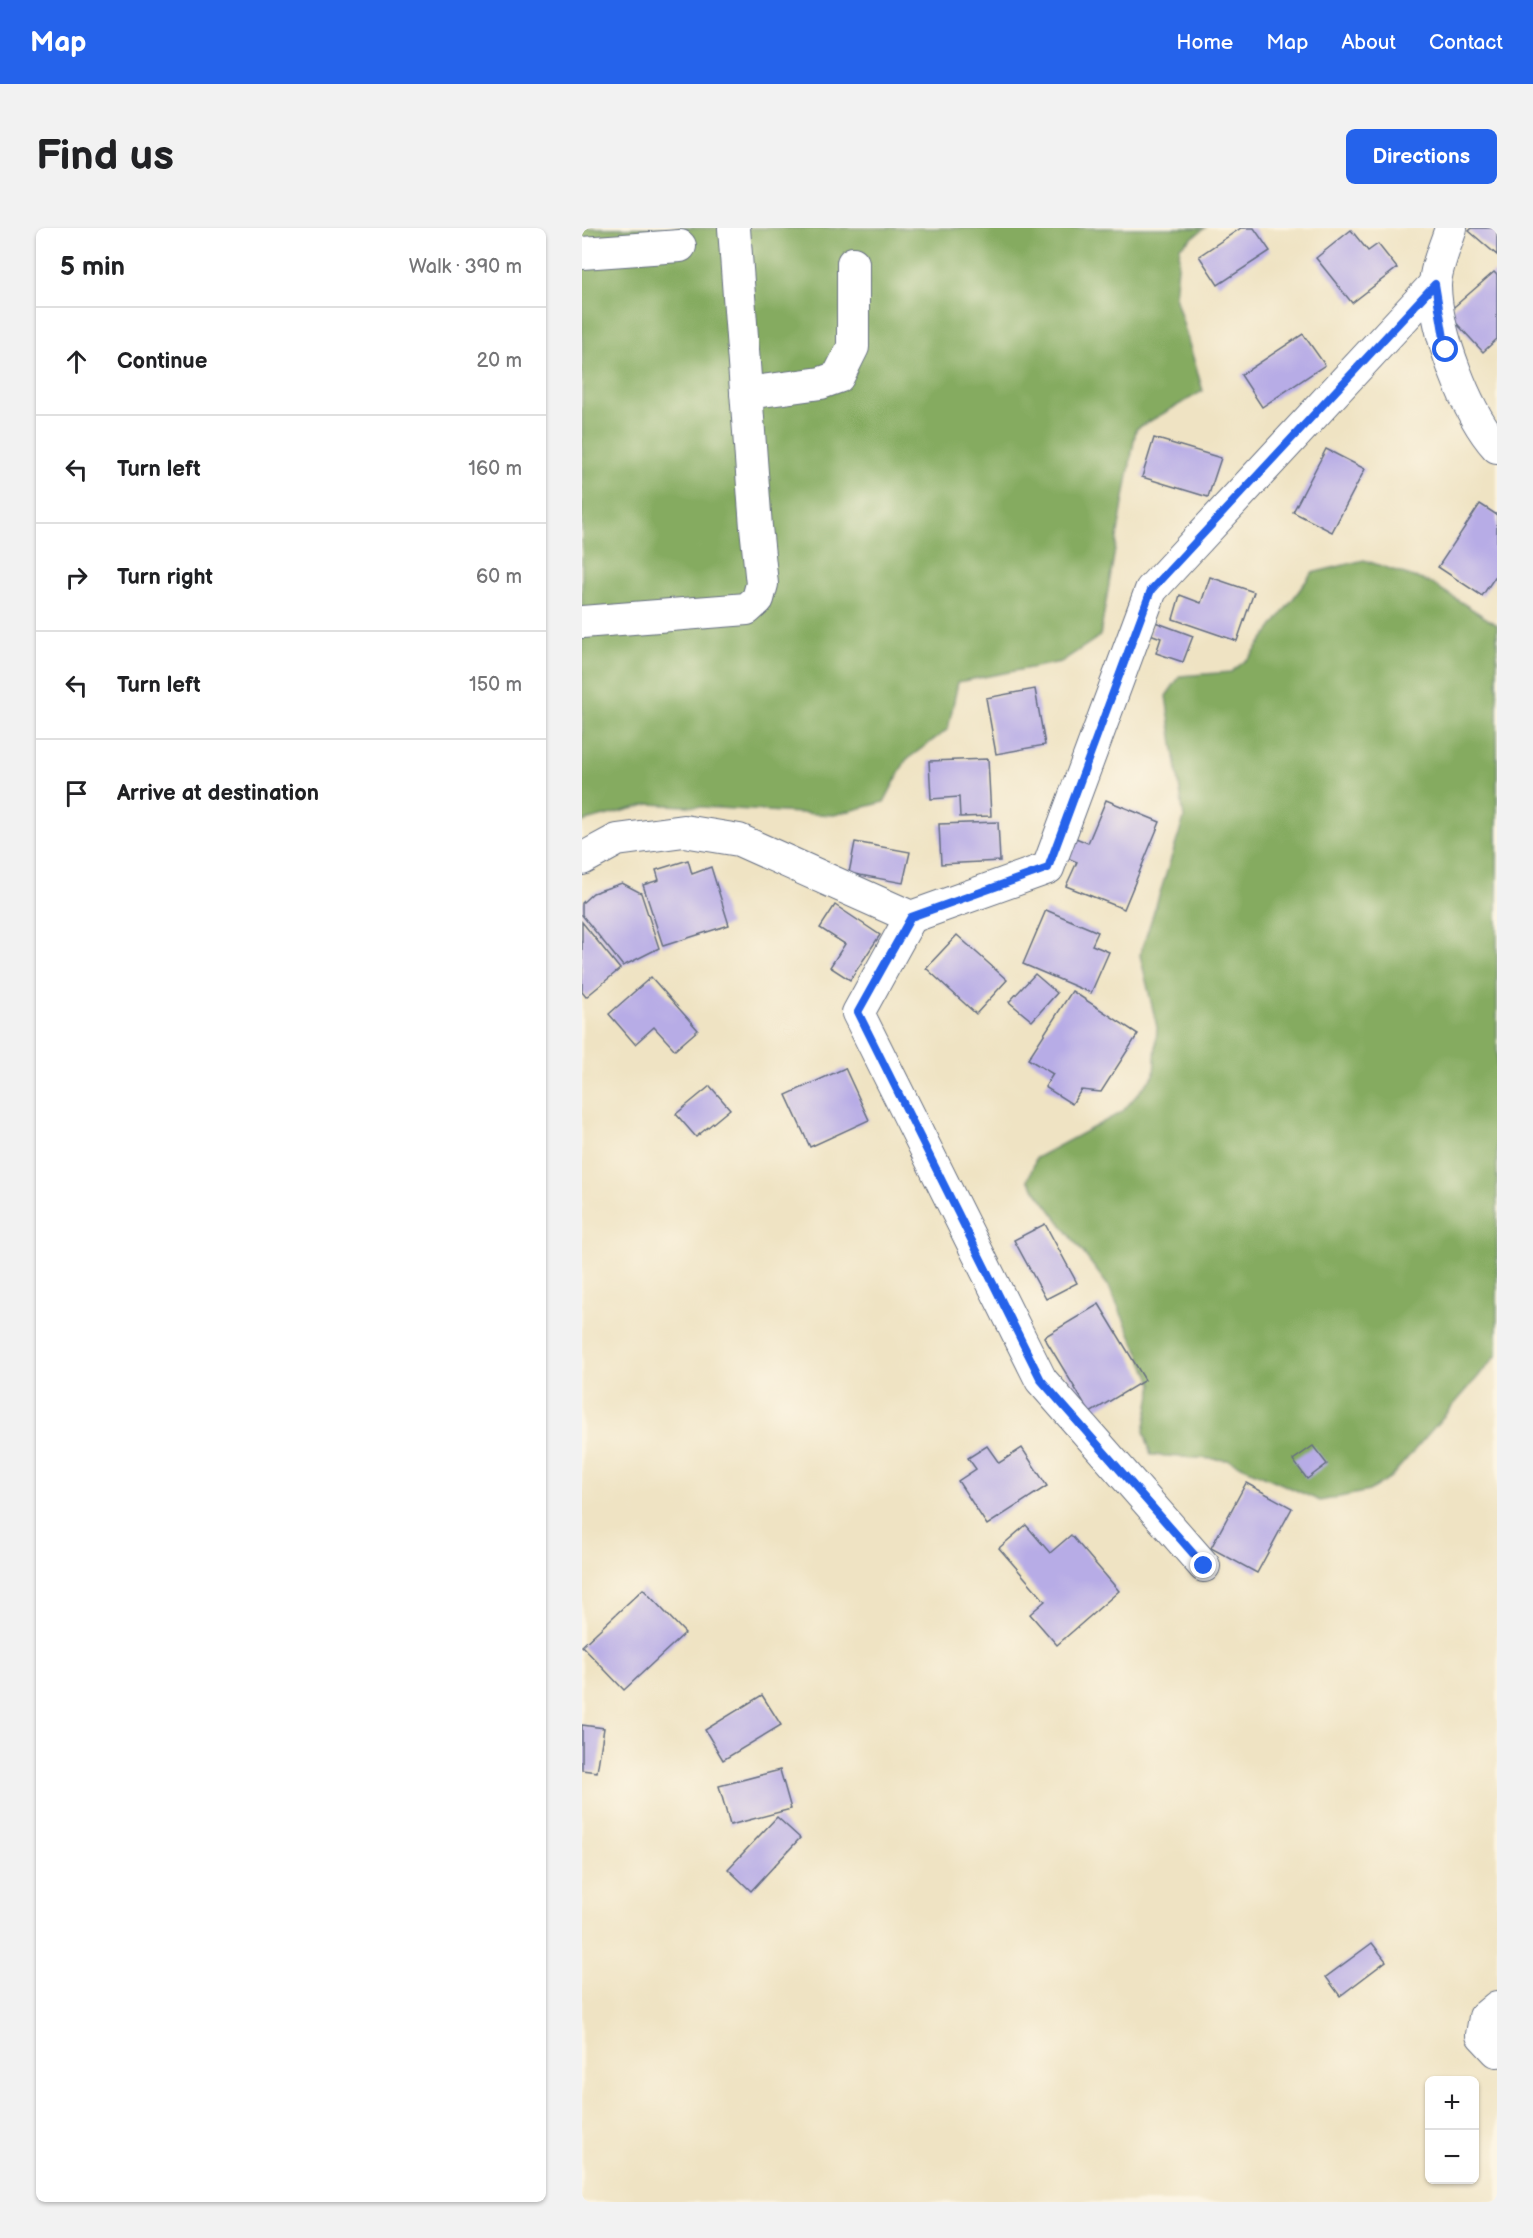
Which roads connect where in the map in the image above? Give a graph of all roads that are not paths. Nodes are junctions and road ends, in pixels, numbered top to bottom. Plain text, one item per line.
1 (734, 228) edge
2 (1450, 228) edge
3 (680, 246) dead end
4 (582, 253) edge
5 (853, 263) dead end
6 (1435, 284) junction
7 (746, 393) junction
8 (1497, 447) edge
9 (582, 622) edge
10 (582, 859) edge
11 (911, 917) junction
12 (1204, 1566) dead end
13 (1497, 2007) edge
14 (1497, 2051) edge

1 - 7 street
2 - 6 street
3 - 4 street
5 - 7 street
6 - 8 street
6 - 11 street
7 - 9 street
10 - 11 street
11 - 12 street
13 - 14 street

